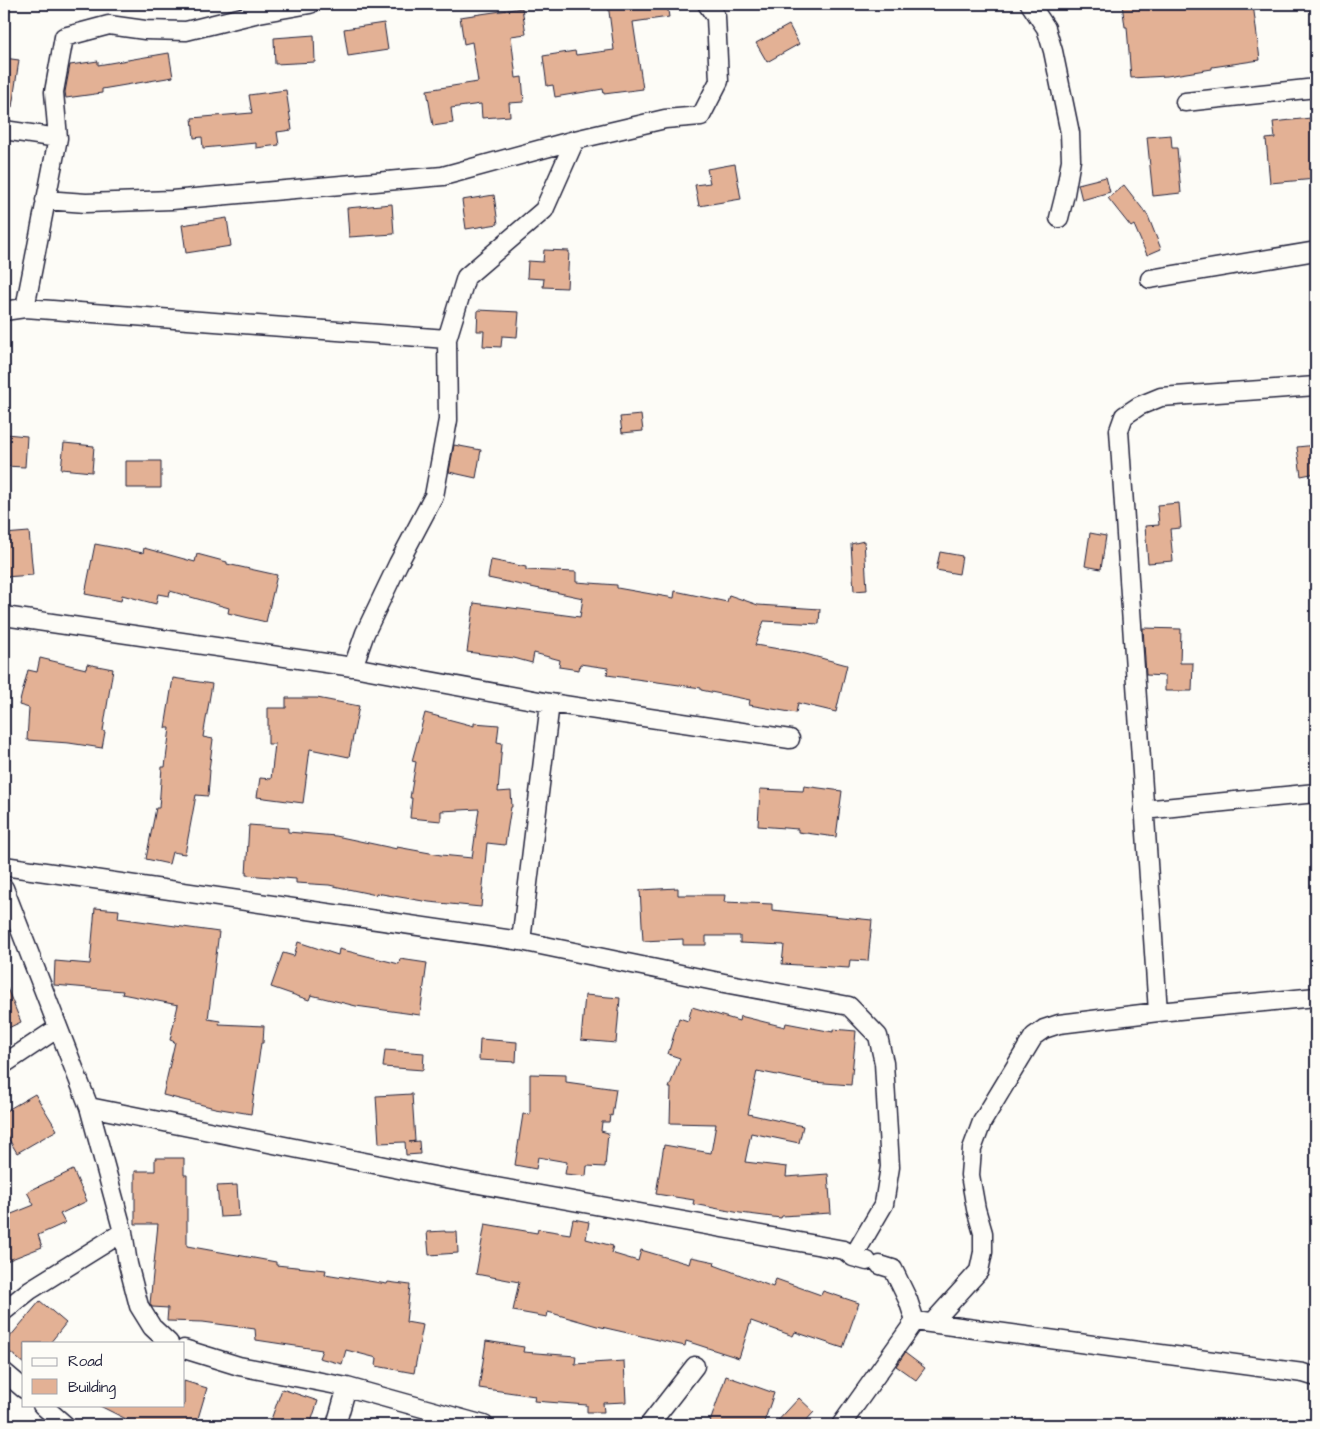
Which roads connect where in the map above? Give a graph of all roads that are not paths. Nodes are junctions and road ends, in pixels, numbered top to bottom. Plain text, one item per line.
1 (310, 4) edge
2 (707, 4) edge
3 (1030, 4) edge
4 (1316, 88) edge
5 (1185, 102) dead end
6 (4, 130) edge
7 (58, 138) junction
8 (575, 140) junction
9 (45, 200) junction
10 (1059, 218) dead end
11 (1316, 251) edge
12 (1150, 279) dead end
13 (25, 308) junction
14 (4, 312) edge
15 (447, 339) junction
16 (1316, 386) edge
17 (4, 616) edge
18 (353, 666) junction
19 (550, 703) junction
20 (790, 739) dead end
21 (1316, 794) edge
22 (1143, 810) junction
23 (4, 866) edge
24 (4, 888) edge
25 (521, 941) junction
26 (1316, 996) edge
27 (1158, 1012) junction
28 (58, 1028) junction
29 (4, 1064) edge
30 (89, 1107) junction
31 (123, 1232) junction
32 (867, 1261) junction
33 (4, 1311) edge
34 (924, 1322) junction
35 (168, 1342) edge
36 (185, 1349) edge
37 (695, 1366) dead end
38 (4, 1372) edge
39 (1316, 1377) edge
40 (347, 1387) junction
41 (22, 1388) edge
42 (43, 1406) edge
43 (64, 1425) edge
44 (336, 1425) edge
45 (484, 1425) edge
46 (649, 1425) edge
47 (841, 1425) edge

1 - 7 street
2 - 8 street
3 - 10 street
4 - 5 street
6 - 7 street
7 - 9 street
8 - 9 street
8 - 15 street
9 - 13 street
11 - 12 street
13 - 14 street
13 - 15 street
15 - 18 street
16 - 22 street
17 - 18 street
18 - 19 street
19 - 20 street
19 - 25 street
21 - 22 street
22 - 27 street
23 - 25 street
24 - 28 street
25 - 32 street
26 - 27 street
27 - 34 street
28 - 29 street
28 - 30 street
30 - 31 street
30 - 32 street
31 - 33 street
31 - 35 street
32 - 34 street
34 - 39 street
34 - 47 street
36 - 40 street
37 - 46 street
38 - 41 street
40 - 44 street
40 - 45 street
42 - 43 street

